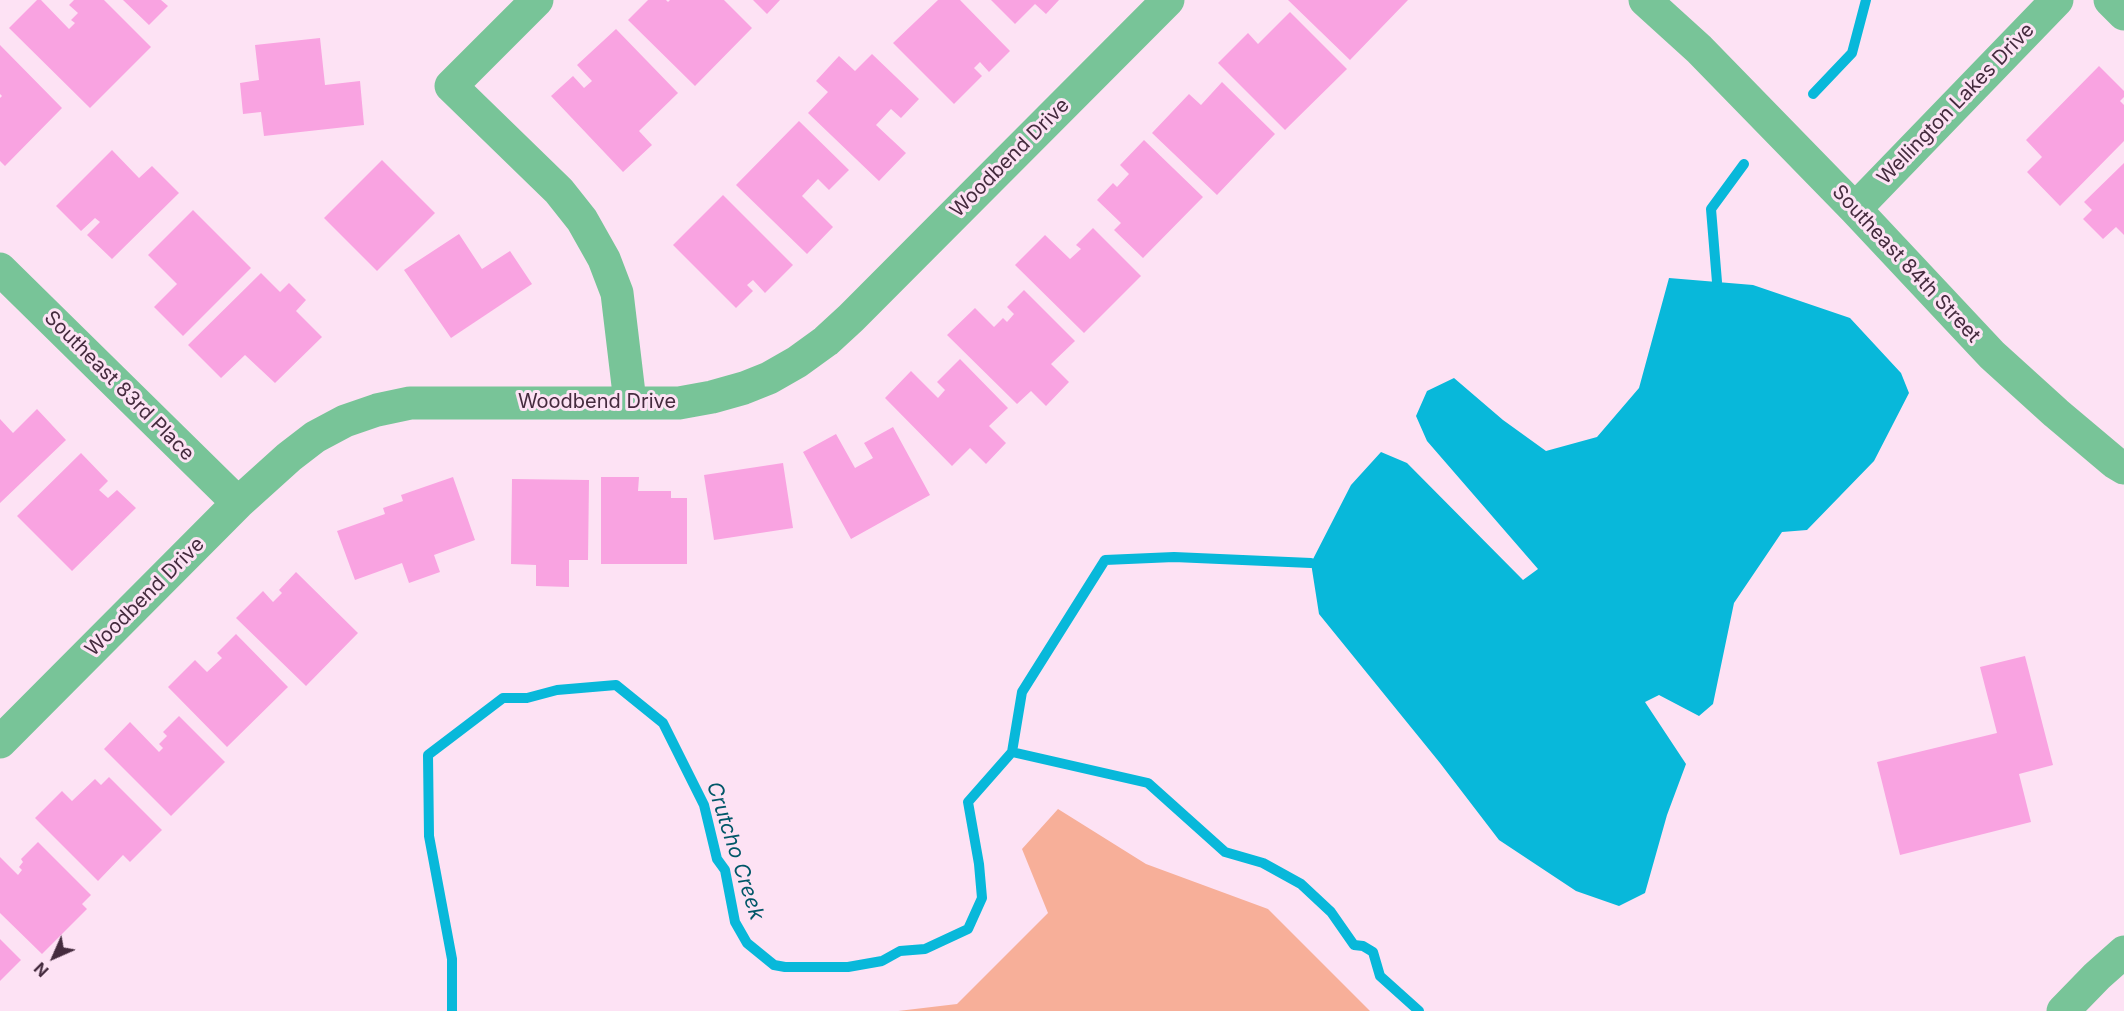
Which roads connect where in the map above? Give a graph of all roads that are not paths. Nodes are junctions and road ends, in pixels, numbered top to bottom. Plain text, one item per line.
1 (537, 0) edge
2 (1168, 0) edge
3 (1645, 0) edge
4 (1681, 0) edge
5 (2057, 0) edge
6 (2110, 0) edge
7 (2124, 14) edge
8 (1699, 49) junction
9 (1854, 209) junction
10 (0, 269) edge
11 (630, 402) junction
12 (2124, 468) edge
13 (238, 503) junction
14 (0, 742) edge
15 (2124, 952) edge
16 (2063, 1011) edge

1 - 11 street
2 - 11 street, Woodbend Drive
3 - 8 street, Southeast 84th Street
4 - 8 street, Southeast 84th Street
5 - 9 street, Wellington Lakes Drive
6 - 7 street
8 - 9 street, Southeast 84th Street
9 - 12 street, Southeast 84th Street
10 - 13 street, Southeast 83rd Place
11 - 13 street, Woodbend Drive
13 - 14 street, Woodbend Drive
15 - 16 street

